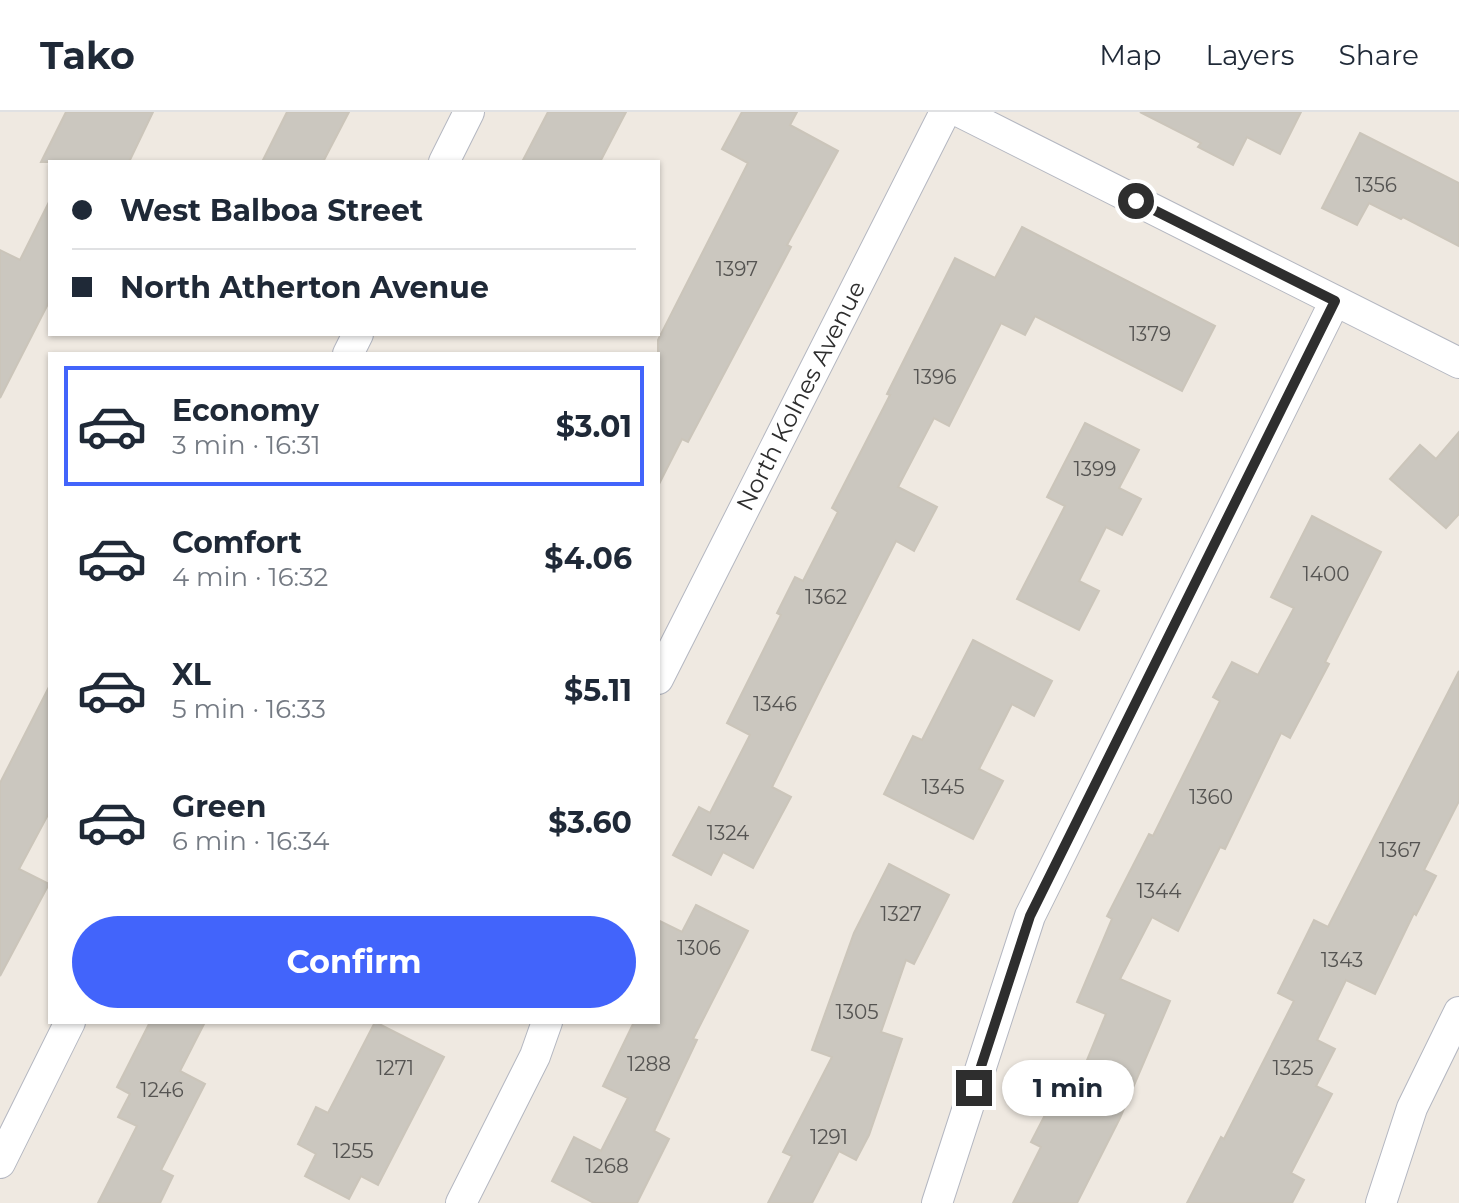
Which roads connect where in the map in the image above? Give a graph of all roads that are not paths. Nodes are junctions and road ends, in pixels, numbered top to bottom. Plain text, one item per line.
1 (469, 112) edge
2 (945, 112) edge
3 (960, 112) edge
4 (445, 160) edge
5 (1335, 301) junction
6 (1459, 363) edge
7 (660, 675) edge
8 (1459, 1012) edge
9 (69, 1024) edge
10 (546, 1024) edge
11 (0, 1163) edge
12 (461, 1203) edge
13 (937, 1203) edge
14 (1381, 1203) edge

1 - 4 street
2 - 7 street, North Kolnes Avenue
3 - 5 street
5 - 6 street
5 - 13 street
8 - 14 street
9 - 11 street
10 - 12 street

